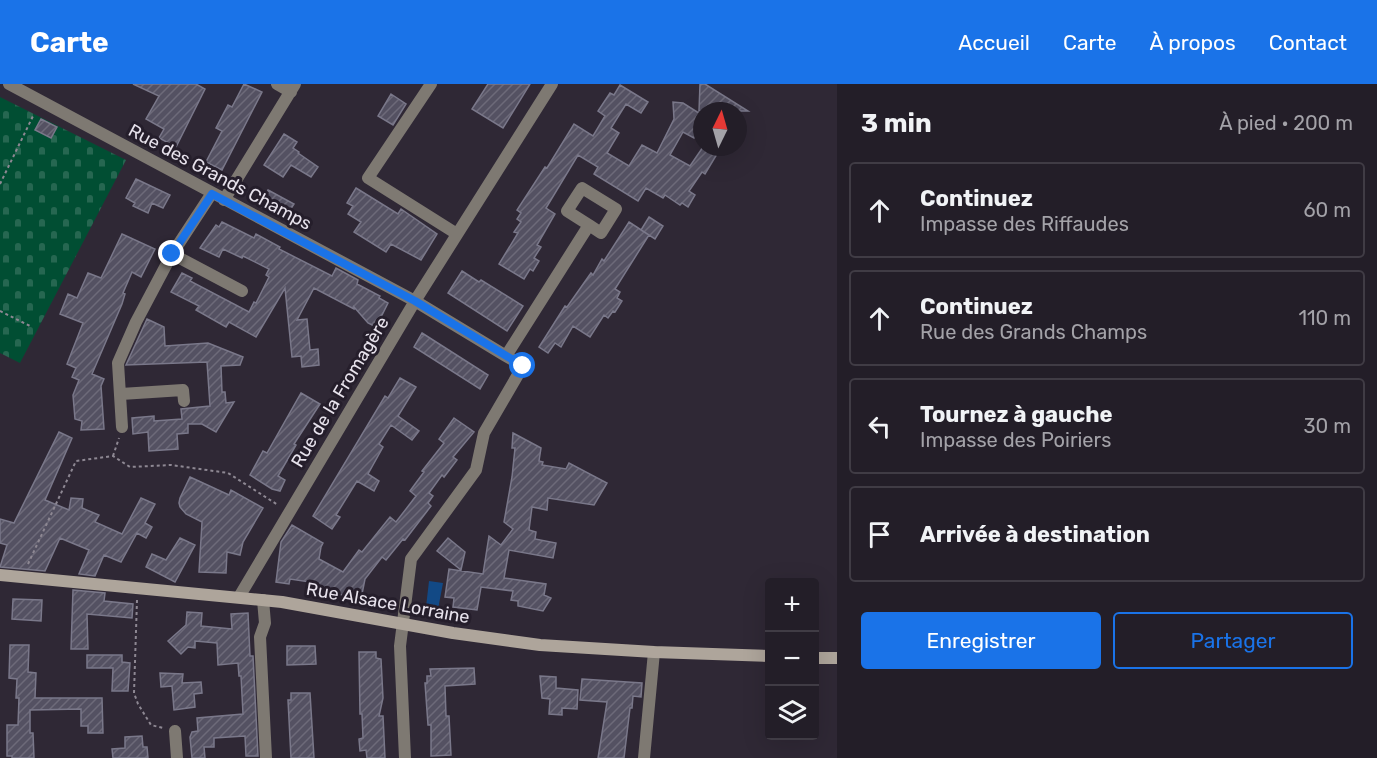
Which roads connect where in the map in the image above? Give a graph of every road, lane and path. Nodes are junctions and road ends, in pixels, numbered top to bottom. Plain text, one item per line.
1 (9, 84) edge
2 (277, 84) edge
3 (431, 84) edge
4 (552, 84) edge
5 (293, 88) edge
6 (41, 101) junction
7 (0, 184) edge
8 (212, 194) junction
9 (224, 200) junction
10 (589, 225) dead end
11 (457, 234) junction
12 (172, 254) junction
13 (242, 291) dead end
14 (415, 301) junction
15 (0, 311) edge
16 (32, 327) dead end
17 (506, 356) junction
18 (121, 394) junction
19 (184, 401) dead end
20 (122, 426) joint
21 (113, 456) junction
22 (290, 512) junction
23 (0, 575) edge
24 (22, 578) junction
25 (138, 588) junction
26 (239, 597) junction
27 (262, 600) junction
28 (402, 624) junction
29 (654, 652) junction
30 (765, 656) edge
31 (819, 658) edge
32 (837, 658) edge
33 (175, 731) joint
34 (177, 758) edge
35 (266, 758) edge
36 (405, 758) edge
37 (644, 758) edge

1 - 6 street, Rue des Grands Champs
2 - 5 street
3 - 11 street
4 - 11 street, Rue de la Fromagère
5 - 9 street
6 - 7 path
6 - 8 street, Rue des Grands Champs
8 - 9 street, Rue des Grands Champs
8 - 12 street
9 - 14 street, Rue des Grands Champs
10 - 17 street
11 - 14 street, Rue de la Fromagère
12 - 13 street
12 - 18 street
14 - 17 street, Rue des Grands Champs
14 - 22 street, Rue de la Fromagère
15 - 16 path
17 - 28 street
18 - 19 street
18 - 20 street
20 - 21 path
21 - 22 path
21 - 24 path
22 - 26 street, Rue de la Fromagère
23 - 24 street, Rue Alsace Lorraine
24 - 25 street, Rue Alsace Lorraine
25 - 26 street, Rue Alsace Lorraine
25 - 33 path
26 - 27 street, Rue Alsace Lorraine
27 - 28 street, Rue Alsace Lorraine
27 - 35 street
28 - 29 street, Rue Alsace Lorraine
28 - 36 street
29 - 30 street, Rue Alsace Lorraine
29 - 37 street
31 - 32 street
33 - 34 street

